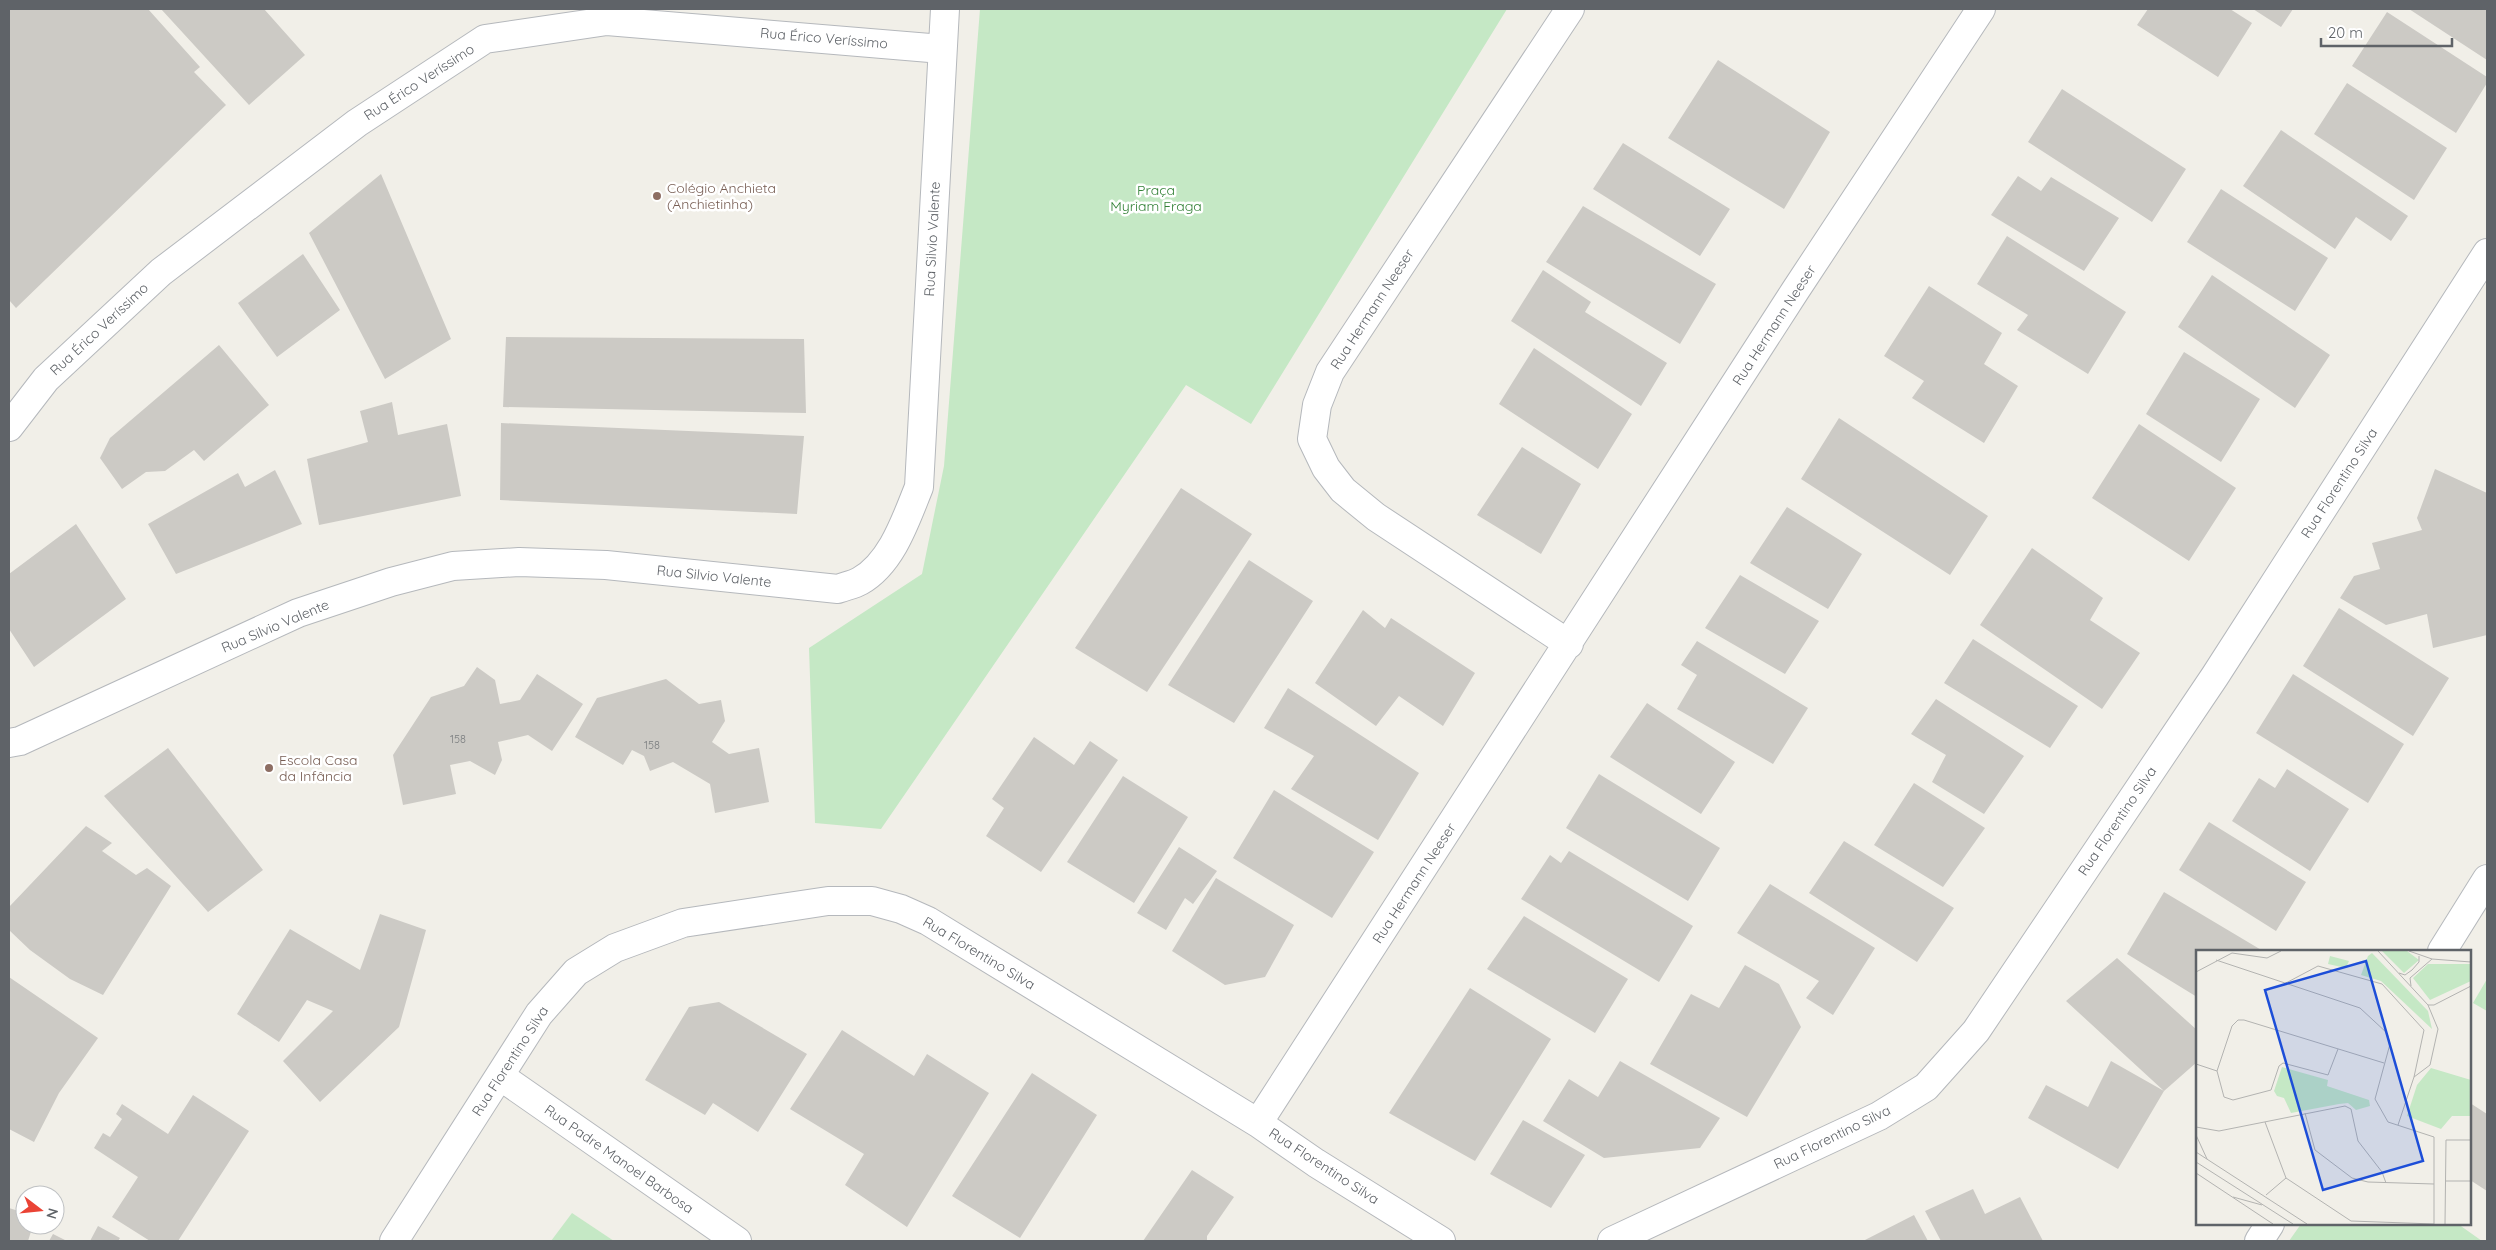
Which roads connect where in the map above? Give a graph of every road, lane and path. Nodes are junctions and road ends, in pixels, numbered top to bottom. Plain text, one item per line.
1 (945, 9) edge
2 (1570, 9) edge
3 (1981, 9) edge
4 (942, 49) junction
5 (2487, 253) edge
6 (9, 427) edge
7 (1569, 644) junction
8 (9, 743) edge
9 (2487, 879) edge
10 (2443, 950) edge
11 (500, 1076) junction
12 (1258, 1123) junction
13 (2269, 1225) edge
14 (394, 1241) edge
15 (738, 1241) edge
16 (1441, 1241) edge
17 (1612, 1241) edge
18 (2259, 1241) edge

1 - 4 street, Rua Silvio Valente
2 - 7 street, Rua Hermann Neeser
3 - 7 street, Rua Hermann Neeser
4 - 6 street, Rua Érico Veríssimo
4 - 8 street, Rua Silvio Valente
5 - 17 street, Rua Florentino Silva
7 - 12 street, Rua Hermann Neeser
9 - 10 street
11 - 12 street, Rua Florentino Silva
11 - 14 street, Rua Florentino Silva
11 - 15 street, Rua Padre Manoel Barbosa
12 - 16 street, Rua Florentino Silva
13 - 18 street

